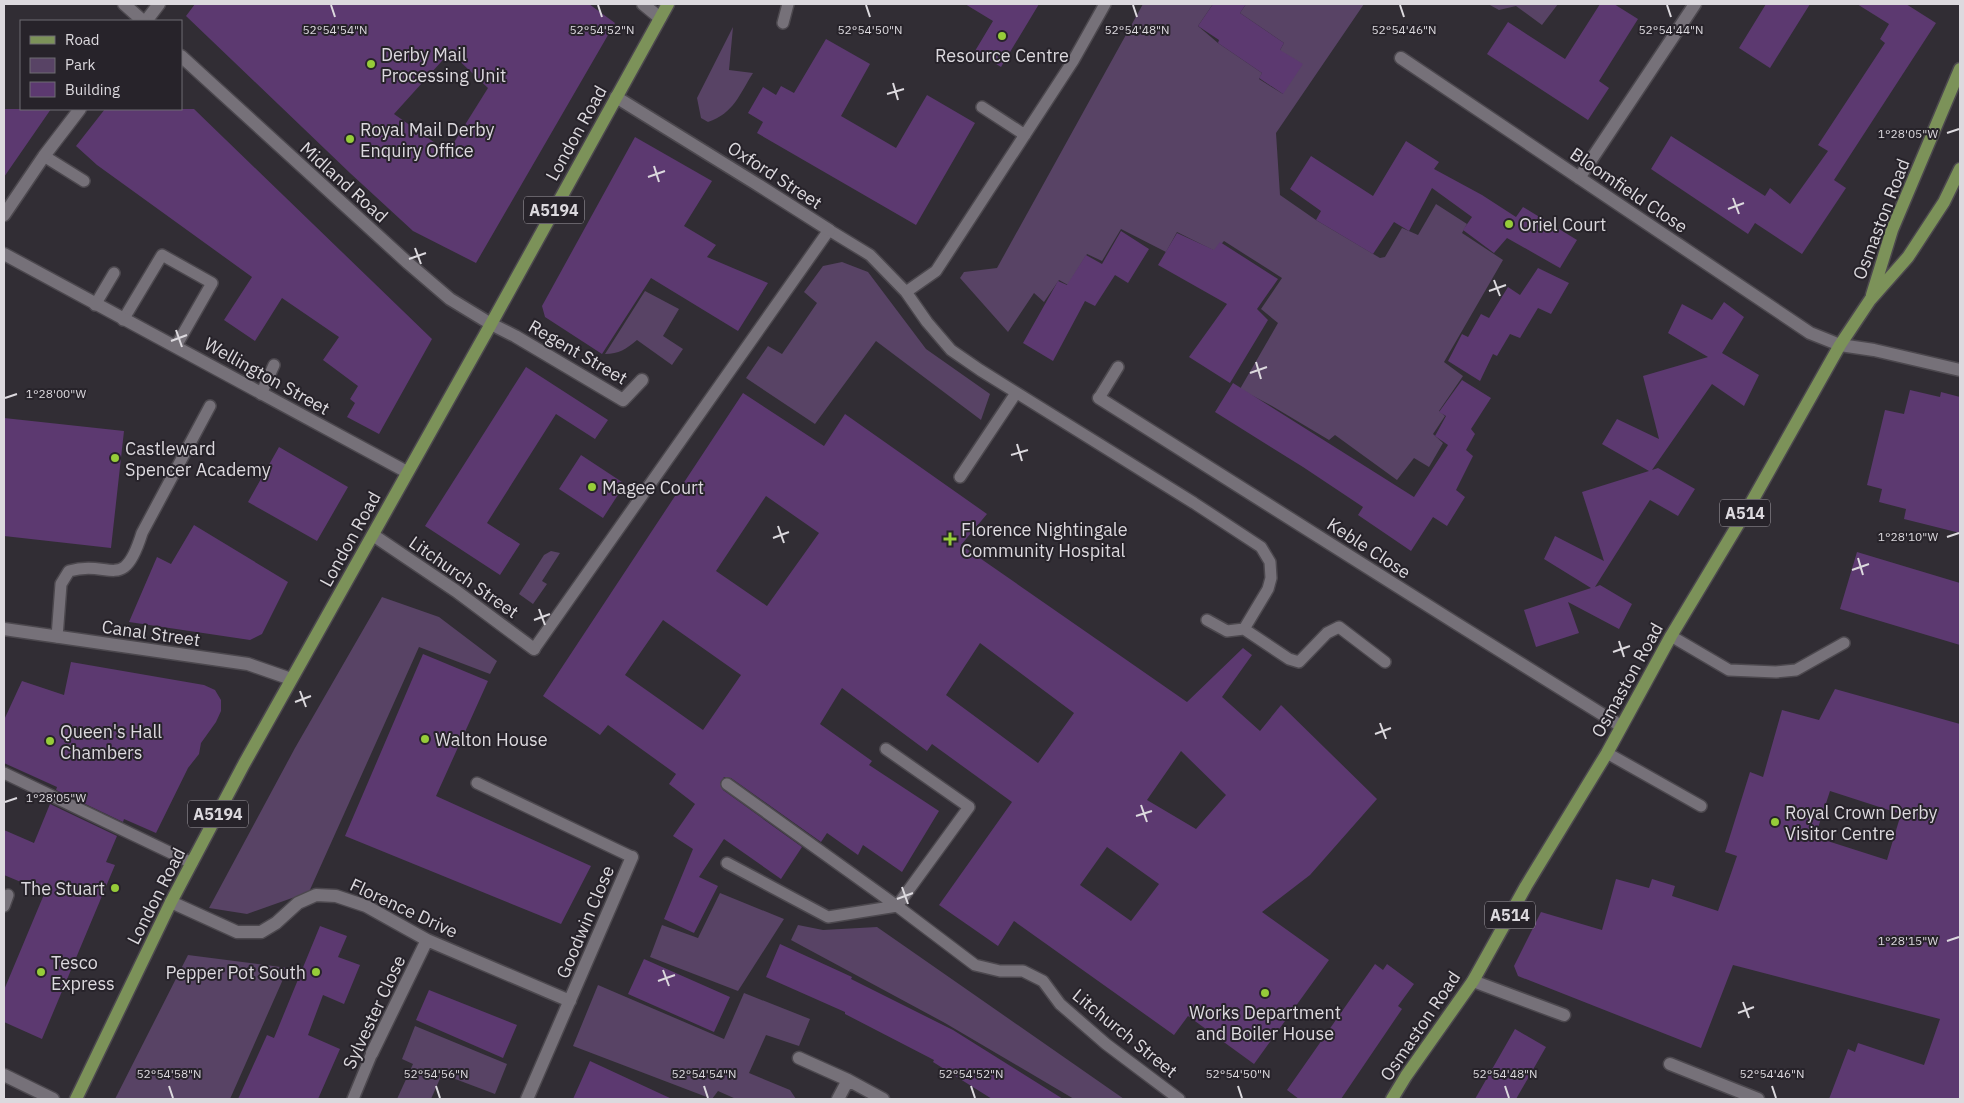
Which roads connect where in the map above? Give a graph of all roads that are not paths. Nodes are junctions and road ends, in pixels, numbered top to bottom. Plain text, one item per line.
1 (124, 4) edge
2 (159, 4) edge
3 (642, 4) edge
4 (668, 4) edge
5 (788, 4) edge
6 (1105, 4) edge
7 (1695, 4) edge
8 (660, 18) junction
9 (144, 20) edge
10 (146, 20) edge
11 (783, 24) dead end
12 (182, 57) edge
13 (1401, 58) dead end
14 (1960, 69) edge
15 (616, 97) junction
16 (982, 107) dead end
17 (79, 110) edge
18 (1025, 135) junction
19 (44, 156) junction
20 (1960, 169) edge
21 (1579, 178) junction
22 (84, 181) dead end
23 (1956, 188) edge
24 (4, 215) edge
25 (829, 230) junction
26 (4, 254) edge
27 (114, 273) dead end
28 (906, 292) junction
29 (1870, 300) junction
30 (95, 305) junction
31 (123, 320) junction
32 (491, 324) junction
33 (1840, 345) junction
34 (176, 346) junction
35 (274, 365) dead end
36 (1118, 367) dead end
37 (1960, 370) edge
38 (642, 380) dead end
39 (1016, 393) junction
40 (261, 394) junction
41 (1099, 398) joint
42 (210, 406) dead end
43 (408, 472) junction
44 (960, 477) dead end
45 (373, 535) junction
46 (1207, 620) dead end
47 (4, 629) edge
48 (1244, 629) junction
49 (1671, 636) junction
50 (57, 637) junction
51 (1844, 643) dead end
52 (534, 649) joint
53 (1385, 662) dead end
54 (291, 679) junction
55 (1621, 726) junction
56 (886, 748) dead end
57 (1607, 753) junction
58 (4, 773) edge
59 (477, 783) dead end
60 (727, 784) dead end
61 (1700, 806) dead end
62 (632, 857) joint
63 (192, 863) junction
64 (727, 863) dead end
65 (8, 895) dead end
66 (171, 902) junction
67 (4, 906) edge
68 (897, 906) junction
69 (427, 940) junction
70 (1473, 981) junction
71 (570, 1001) junction
72 (1564, 1016) dead end
73 (372, 1053) joint
74 (799, 1058) dead end
75 (1670, 1064) dead end
76 (4, 1076) edge
77 (848, 1080) junction
78 (53, 1099) edge
79 (76, 1099) edge
80 (353, 1099) edge
81 (527, 1099) edge
82 (838, 1099) edge
83 (883, 1099) edge
84 (1179, 1099) edge
85 (1392, 1099) edge
86 (1758, 1099) edge

1 - 9 street
2 - 10 street
3 - 8 street
4 - 8 main road, London Road / A5194
5 - 11 lane
6 - 18 lane
7 - 21 street
8 - 15 main road, London Road / A5194
12 - 32 street, Midland Road
13 - 21 street, Bloomfield Close
14 - 29 main road, Osmaston Road / A514
15 - 25 street, Oxford Street
15 - 32 main road, London Road / A5194
16 - 18 lane
17 - 19 street
18 - 28 lane
19 - 22 lane
19 - 24 street
20 - 23 main road, Osmaston Road / A514
21 - 33 street, Bloomfield Close
23 - 29 main road, Osmaston Road / A514
25 - 28 lane, Oxford Street
25 - 52 lane
26 - 30 street, Wellington Street
27 - 30 lane
28 - 39 lane, Oxford Street
29 - 33 main road, Osmaston Road / A514
30 - 31 street, Wellington Street
31 - 34 street, Wellington Street
31 - 34 lane
32 - 38 street, Regent Street
32 - 43 main road, London Road / A5194
33 - 37 street, Bloomfield Close
33 - 49 main road, Osmaston Road / A514
34 - 40 street, Wellington Street
35 - 40 lane
36 - 41 lane
39 - 44 lane
39 - 48 lane, Oxford Street
40 - 43 street, Wellington Street
41 - 55 street, Keble Close
42 - 50 lane
43 - 45 main road, London Road / A5194
45 - 52 street, Litchurch Street
45 - 54 main road, London Road / A5194
46 - 48 lane
47 - 50 street, Canal Street
48 - 53 lane
49 - 51 lane
49 - 55 main road, Osmaston Road / A514
50 - 54 street, Canal Street
54 - 63 main road, London Road / A5194
55 - 57 main road, Osmaston Road / A514
56 - 68 lane
57 - 61 lane
57 - 70 main road, Osmaston Road / A514
58 - 63 lane
59 - 62 lane
60 - 68 lane, Litchurch Street
62 - 71 street, Goodwin Close
63 - 66 main road, London Road / A5194
64 - 68 lane
65 - 67 lane
66 - 69 street, Florence Drive
66 - 79 main road, London Road / A5194
68 - 84 lane, Litchurch Street
69 - 71 street, Florence Drive
69 - 73 street, Sylvester Close
70 - 72 street
70 - 85 main road, Osmaston Road / A514
71 - 81 street, Goodwin Close
73 - 80 lane, Sylvester Close
74 - 77 street
75 - 86 street
76 - 78 street
77 - 82 street
77 - 83 street

